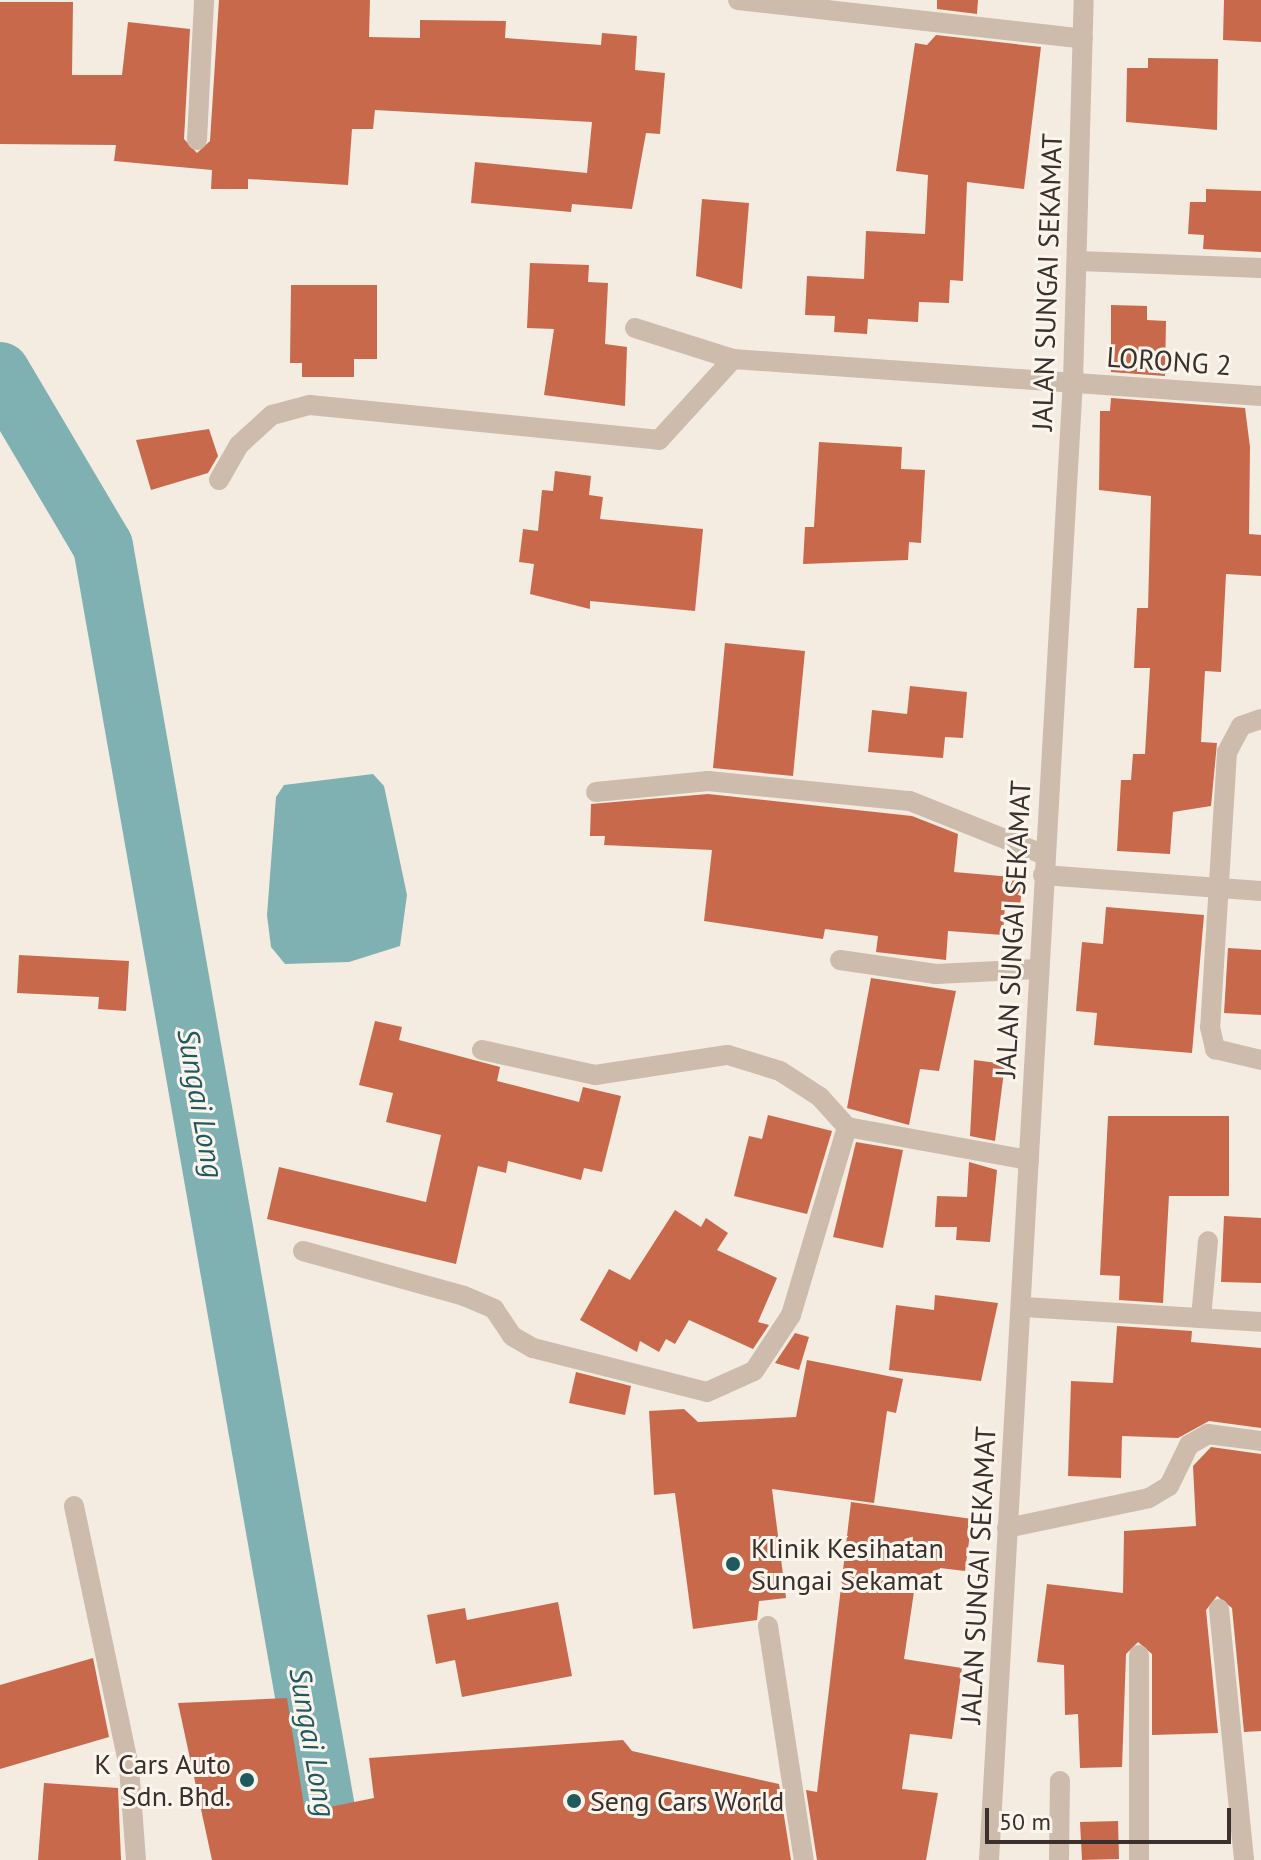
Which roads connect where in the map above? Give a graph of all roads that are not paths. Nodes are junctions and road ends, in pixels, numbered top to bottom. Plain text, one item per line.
1 (204, 0) edge
2 (738, 0) edge
3 (1084, 0) edge
4 (1083, 39) junction
5 (197, 140) dead end
6 (1079, 261) junction
7 (1261, 268) edge
8 (635, 328) dead end
9 (733, 359) junction
10 (1073, 382) junction
11 (1261, 396) edge
12 (219, 480) dead end
13 (1261, 719) edge
14 (596, 792) dead end
15 (1044, 865) junction
16 (1217, 887) junction
17 (1261, 891) edge
18 (840, 960) dead end
19 (1039, 969) junction
20 (482, 1050) dead end
21 (1261, 1060) edge
22 (847, 1127) junction
23 (1029, 1160) junction
24 (1208, 1241) dead end
25 (303, 1251) dead end
26 (1024, 1307) junction
27 (1201, 1318) junction
28 (1261, 1322) edge
29 (1261, 1441) edge
30 (74, 1506) dead end
31 (1007, 1528) junction
32 (1219, 1609) dead end
33 (768, 1626) dead end
34 (1139, 1655) dead end
35 (1060, 1781) dead end
36 (136, 1860) edge
37 (804, 1860) edge
38 (989, 1860) edge
39 (1059, 1860) edge
40 (1139, 1860) edge
41 (1244, 1860) edge

1 - 5 street
2 - 4 street
3 - 4 street, JALAN SUNGAI SEKAMAT
4 - 6 street, JALAN SUNGAI SEKAMAT
6 - 7 street
6 - 10 street, JALAN SUNGAI SEKAMAT
8 - 9 street, LORONG 2
9 - 10 street, LORONG 2
9 - 12 street
10 - 11 street, LORONG 2
10 - 15 street, JALAN SUNGAI SEKAMAT
13 - 16 street
14 - 15 street
15 - 16 street
15 - 19 street, JALAN SUNGAI SEKAMAT
16 - 17 street
16 - 21 street
18 - 19 street
19 - 23 street, JALAN SUNGAI SEKAMAT
20 - 22 street
22 - 23 street
22 - 25 street
23 - 26 street, JALAN SUNGAI SEKAMAT
24 - 27 street
26 - 27 street
26 - 31 street, JALAN SUNGAI SEKAMAT
27 - 28 street
29 - 31 street
30 - 36 street
31 - 38 street, JALAN SUNGAI SEKAMAT
32 - 41 street
33 - 37 street
34 - 40 street
35 - 39 street

